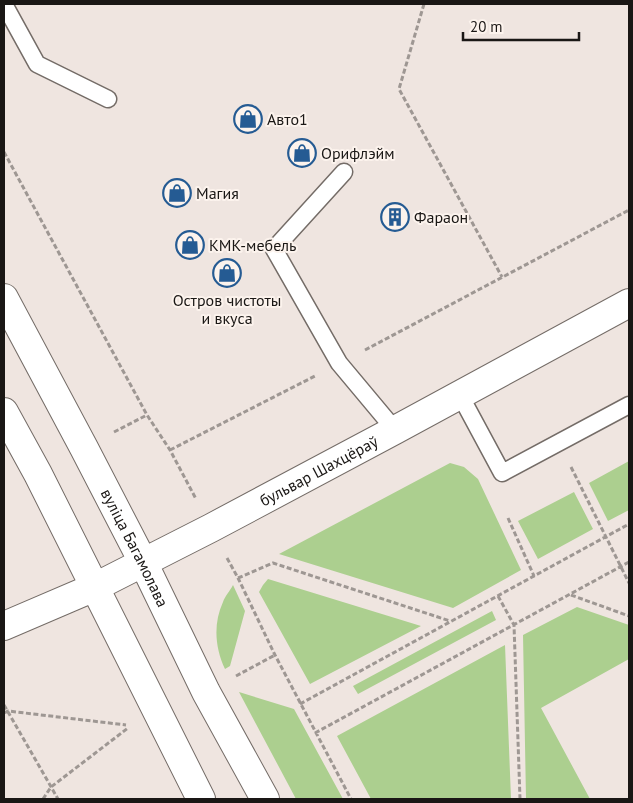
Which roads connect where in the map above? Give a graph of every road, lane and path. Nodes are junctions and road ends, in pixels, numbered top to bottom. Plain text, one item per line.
1 (4, 4) edge
2 (424, 4) edge
3 (108, 99) dead end
4 (4, 152) edge
5 (344, 172) dead end
6 (629, 210) edge
7 (502, 278) junction
8 (4, 298) edge
9 (629, 304) edge
10 (339, 363) junction
11 (460, 395) junction
12 (629, 405) edge
13 (4, 412) edge
14 (147, 415) dead end
15 (395, 430) junction
16 (558, 443) junction
17 (170, 450) dead end
18 (508, 518) dead end
19 (629, 524) edge
20 (606, 536) junction
21 (143, 562) junction
22 (629, 562) edge
23 (621, 567) junction
24 (534, 576) junction
25 (629, 583) edge
26 (95, 587) junction
27 (570, 595) junction
28 (498, 596) junction
29 (629, 616) edge
30 (450, 621) junction
31 (514, 625) junction
32 (4, 626) edge
33 (300, 704) junction
34 (4, 705) edge
35 (6, 712) edge
36 (130, 726) dead end
37 (315, 733) junction
38 (51, 787) junction
39 (43, 799) edge
40 (58, 799) edge
41 (201, 799) edge
42 (264, 799) edge
43 (351, 799) edge
44 (520, 799) edge

1 - 3 lane
2 - 7 path
4 - 14 path
5 - 10 lane
6 - 7 path
7 - 10 path
8 - 21 main road, вуліца Багамолава
9 - 11 main road, бульвар Шахцёраў
10 - 15 lane
10 - 17 path
11 - 15 main road, бульвар Шахцёраў
11 - 16 lane
12 - 16 lane
13 - 26 main road
15 - 21 main road, бульвар Шахцёраў
16 - 20 path
18 - 24 path
19 - 20 path
20 - 23 path
20 - 24 path
21 - 26 main road, бульвар Шахцёраў
21 - 42 main road, вуліца Багамолава
22 - 23 path
23 - 25 path
23 - 27 path
24 - 28 path
26 - 32 main road, бульвар Шахцёраў
26 - 41 main road
27 - 29 path
27 - 31 path
28 - 30 path
28 - 31 path
30 - 33 path
30 - 33 path
31 - 37 path
31 - 44 path
33 - 37 path
34 - 35 path
35 - 38 path
36 - 38 path
37 - 43 path
38 - 39 path
38 - 40 path

